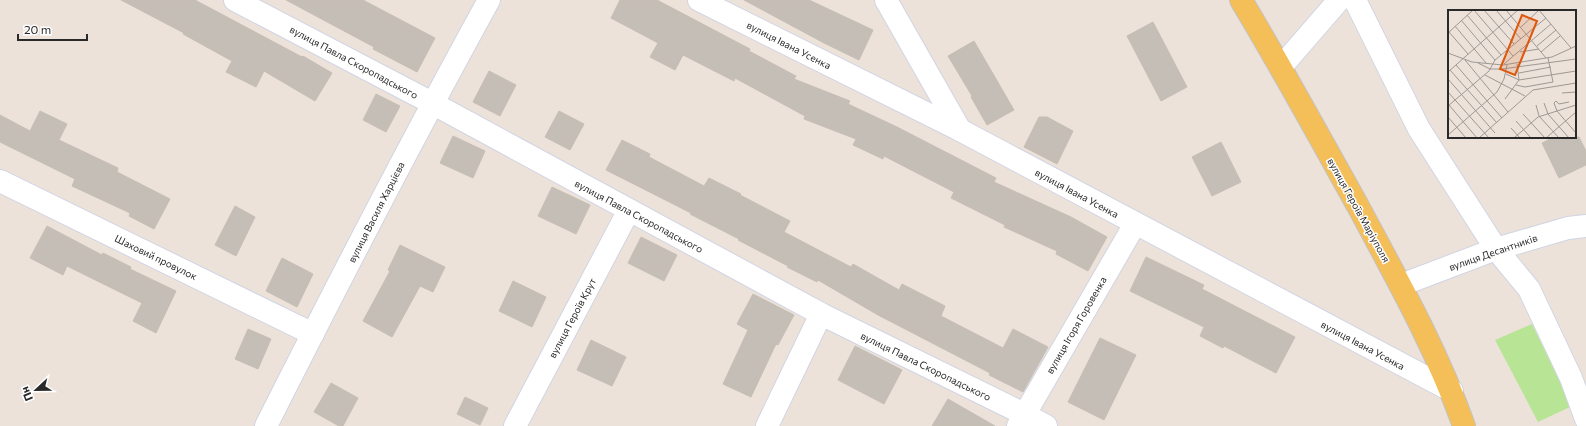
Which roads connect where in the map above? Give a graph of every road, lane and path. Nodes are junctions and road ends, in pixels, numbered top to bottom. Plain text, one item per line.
1 (235, 0) edge
2 (490, 0) edge
3 (699, 0) edge
4 (886, 0) edge
5 (1241, 0) edge
6 (1339, 0) edge
7 (1355, 0) edge
8 (1281, 67) junction
9 (432, 104) junction
10 (960, 130) junction
11 (0, 181) edge
12 (629, 210) junction
13 (1135, 224) junction
14 (1586, 226) edge
15 (1496, 249) junction
16 (1401, 285) junction
17 (821, 314) junction
18 (312, 334) junction
19 (1452, 391) junction
20 (1586, 419) edge
21 (1021, 420) edge
22 (266, 426) edge
23 (515, 426) edge
24 (767, 426) edge
25 (1046, 426) edge
26 (1464, 426) edge

1 - 9 street, вулиця Павла Скоропадського
2 - 9 street, вулиця Василя Харцієва
3 - 10 street, вулиця Івана Усенка
4 - 10 street
5 - 8 main road, вулиця Героїв Маріуполя
6 - 8 street
7 - 15 street
8 - 16 main road, вулиця Героїв Маріуполя
9 - 12 street, вулиця Павла Скоропадського
9 - 18 street, вулиця Василя Харцієва
10 - 13 street, вулиця Івана Усенка
11 - 18 street, Шаховий провулок
12 - 17 street, вулиця Павла Скоропадського
12 - 23 street, вулиця Героїв Крут
13 - 19 street, вулиця Івана Усенка
13 - 21 street, вулиця Ігоря Горовенка
14 - 15 street, вулиця Десантників
15 - 16 street, вулиця Десантників
15 - 20 street
16 - 19 main road, вулиця Героїв Маріуполя
17 - 21 street, вулиця Павла Скоропадського
17 - 24 street
18 - 22 street, вулиця Василя Харцієва
19 - 26 main road, вулиця Героїв Маріуполя
21 - 25 street, вулиця Павла Скоропадського

